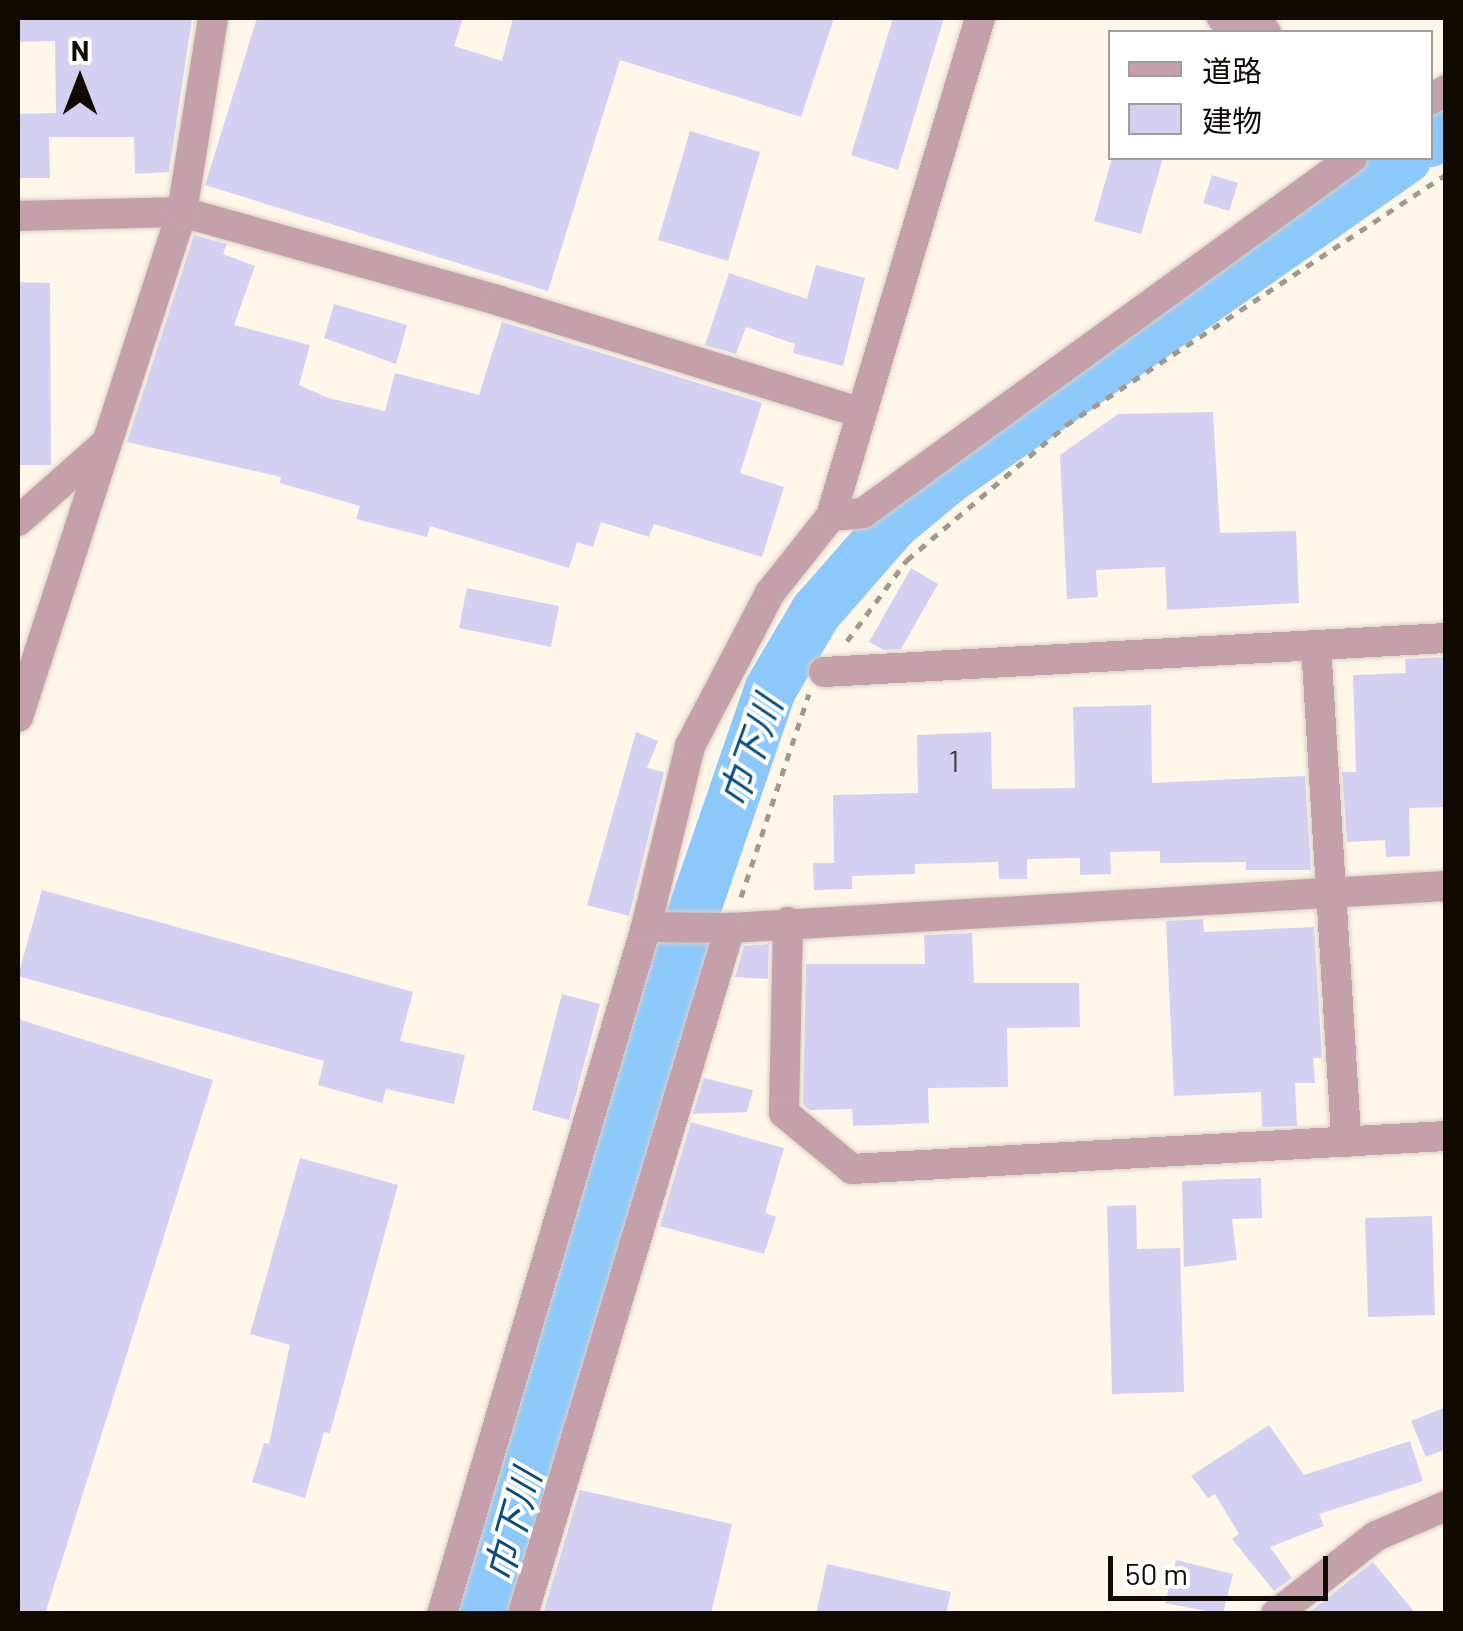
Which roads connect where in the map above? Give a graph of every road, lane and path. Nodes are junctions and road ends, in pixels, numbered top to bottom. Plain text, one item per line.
1 (214, 18) edge
2 (980, 18) edge
3 (1222, 18) edge
4 (1260, 30) edge
5 (1349, 160) edge
6 (1446, 174) edge
7 (182, 212) junction
8 (18, 216) edge
9 (859, 412) junction
10 (106, 443) junction
11 (831, 516) junction
12 (18, 521) edge
13 (1446, 638) edge
14 (1316, 645) junction
15 (824, 672) junction
16 (18, 717) edge
17 (1446, 886) edge
18 (1333, 892) junction
19 (788, 922) junction
20 (652, 927) junction
21 (723, 928) junction
22 (1446, 1136) edge
23 (1346, 1142) junction
24 (1446, 1506) edge
25 (442, 1614) edge
26 (523, 1614) edge
27 (1276, 1614) edge

1 - 7 street
2 - 9 street
3 - 4 street
5 - 11 street
6 - 15 path
7 - 8 street
7 - 9 street
7 - 10 street
9 - 11 street
10 - 12 street
10 - 16 street
11 - 20 street
13 - 14 street
14 - 15 street
14 - 18 street
15 - 21 path
17 - 18 street
18 - 19 street
18 - 23 street
19 - 21 street
19 - 23 street
20 - 21 street
20 - 25 street
21 - 26 street
22 - 23 street
24 - 27 street

